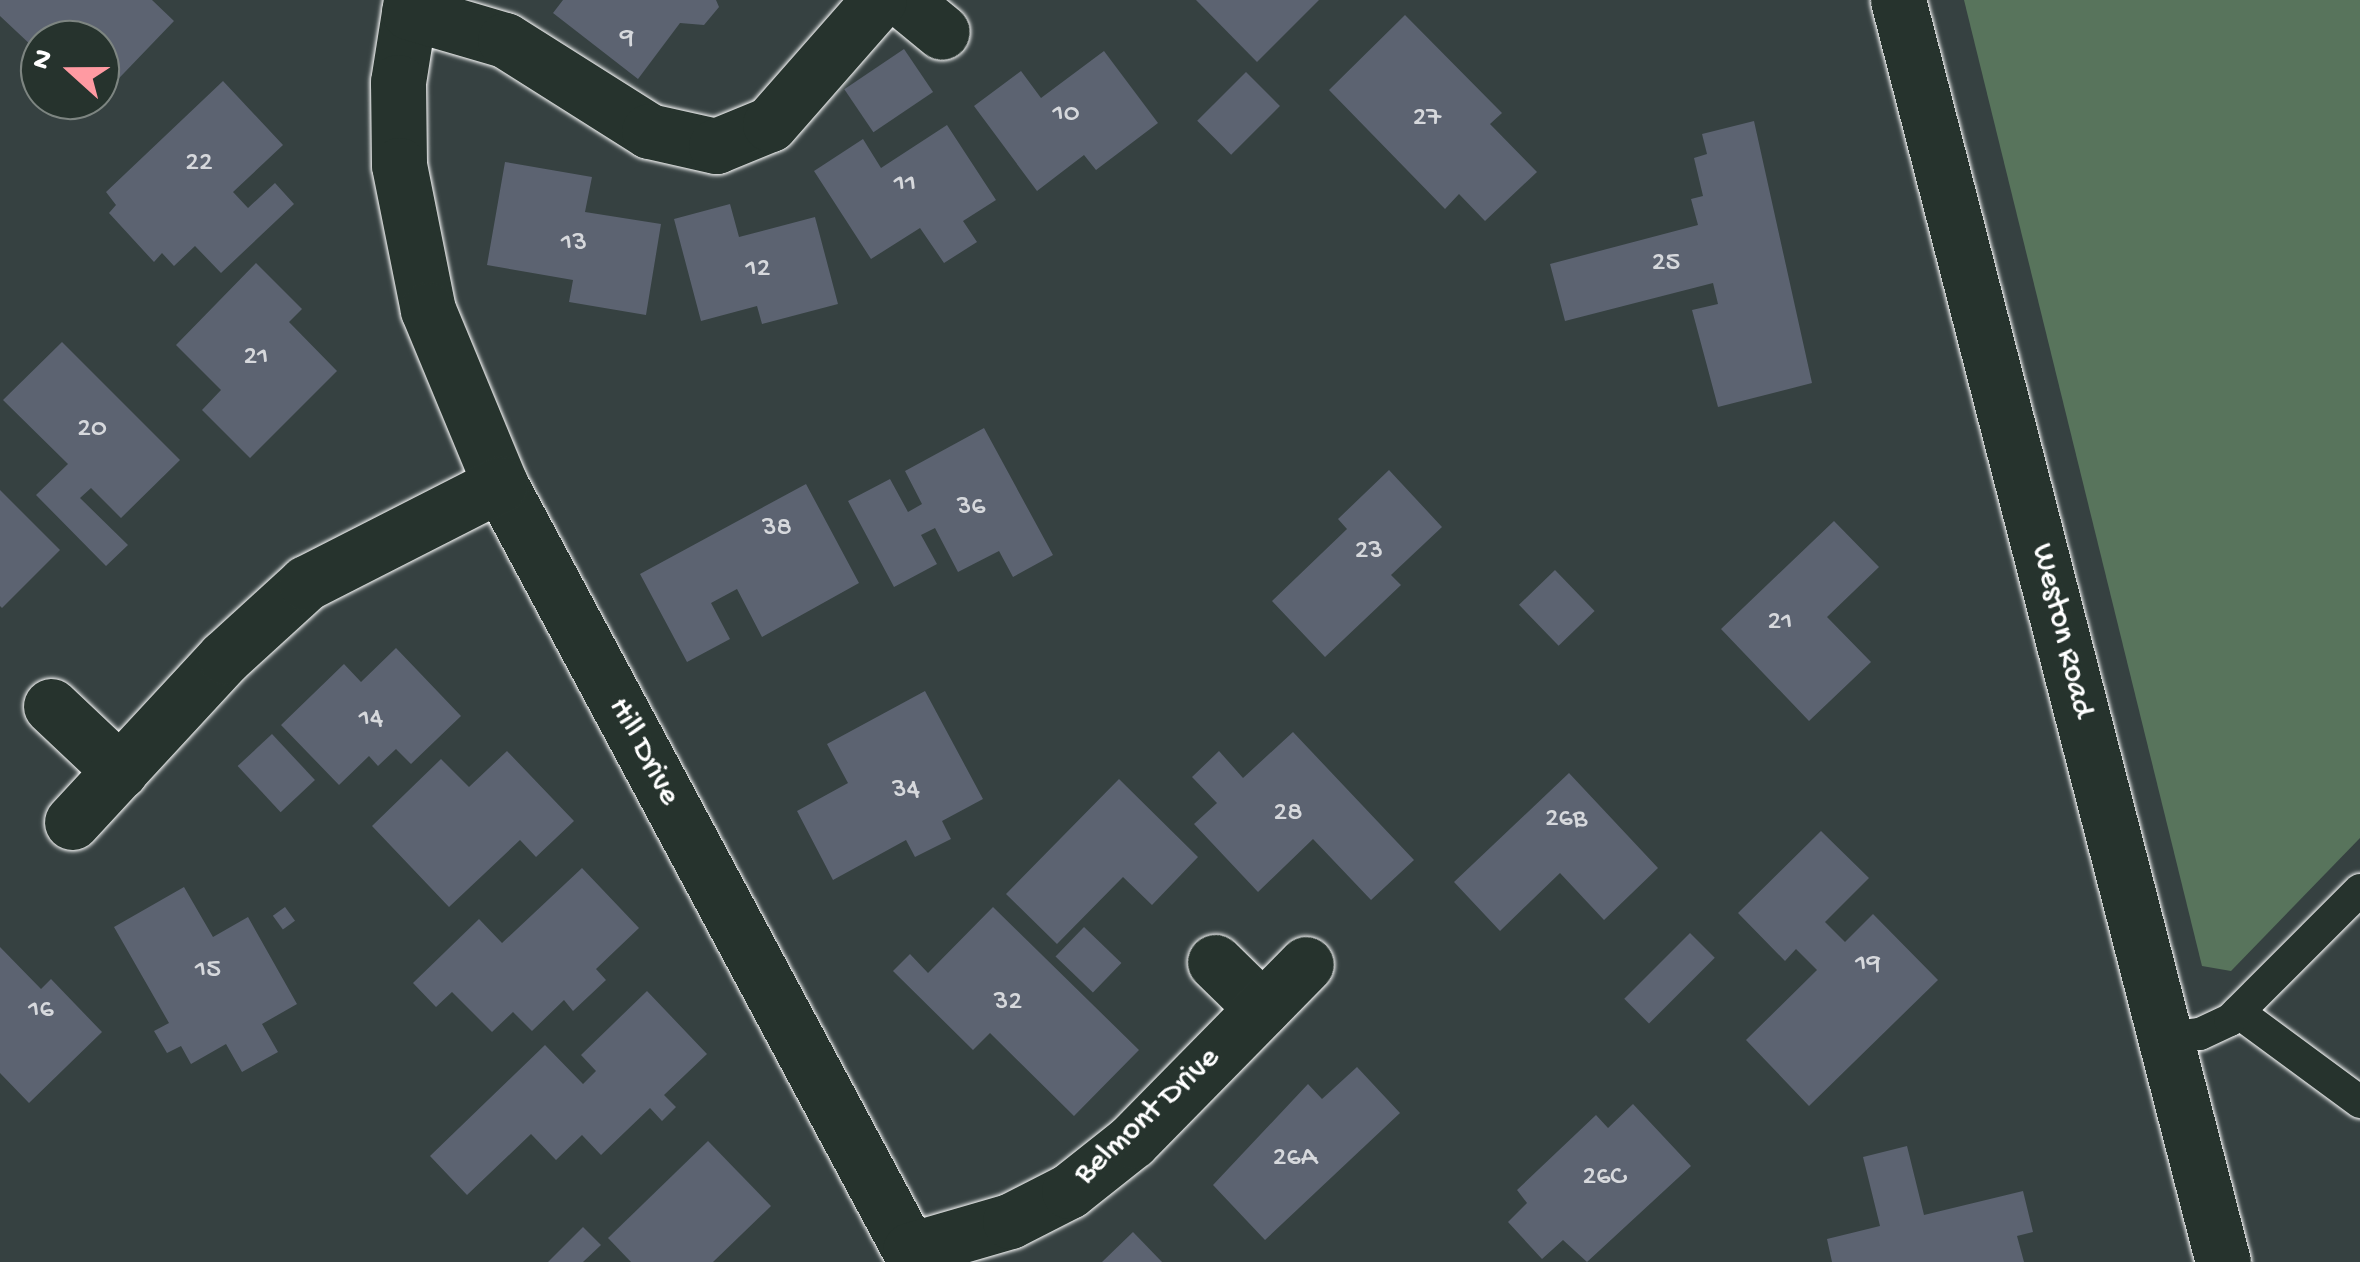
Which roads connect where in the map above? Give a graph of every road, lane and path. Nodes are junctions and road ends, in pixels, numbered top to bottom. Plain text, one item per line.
1 (879, 0) edge
2 (1898, 0) edge
3 (410, 6) edge
4 (500, 484) junction
5 (52, 706) dead end
6 (120, 770) junction
7 (72, 822) dead end
8 (2360, 890) edge
9 (1216, 962) dead end
10 (1306, 964) dead end
11 (1262, 1008) junction
12 (2238, 1012) junction
13 (786, 1019) joint
14 (2166, 1038) junction
15 (2360, 1102) edge
16 (913, 1256) edge
17 (2223, 1262) edge

1 - 3 street, Hill Drive
2 - 14 street, Weston Road
3 - 4 street, Hill Drive
4 - 6 street
4 - 13 street, Hill Drive
5 - 6 street
6 - 7 street
8 - 12 lane
9 - 11 street
10 - 11 street, Belmont Drive
11 - 16 street, Belmont Drive
12 - 14 lane
12 - 15 lane
13 - 16 street, Belmont Drive
14 - 17 street, Weston Road

